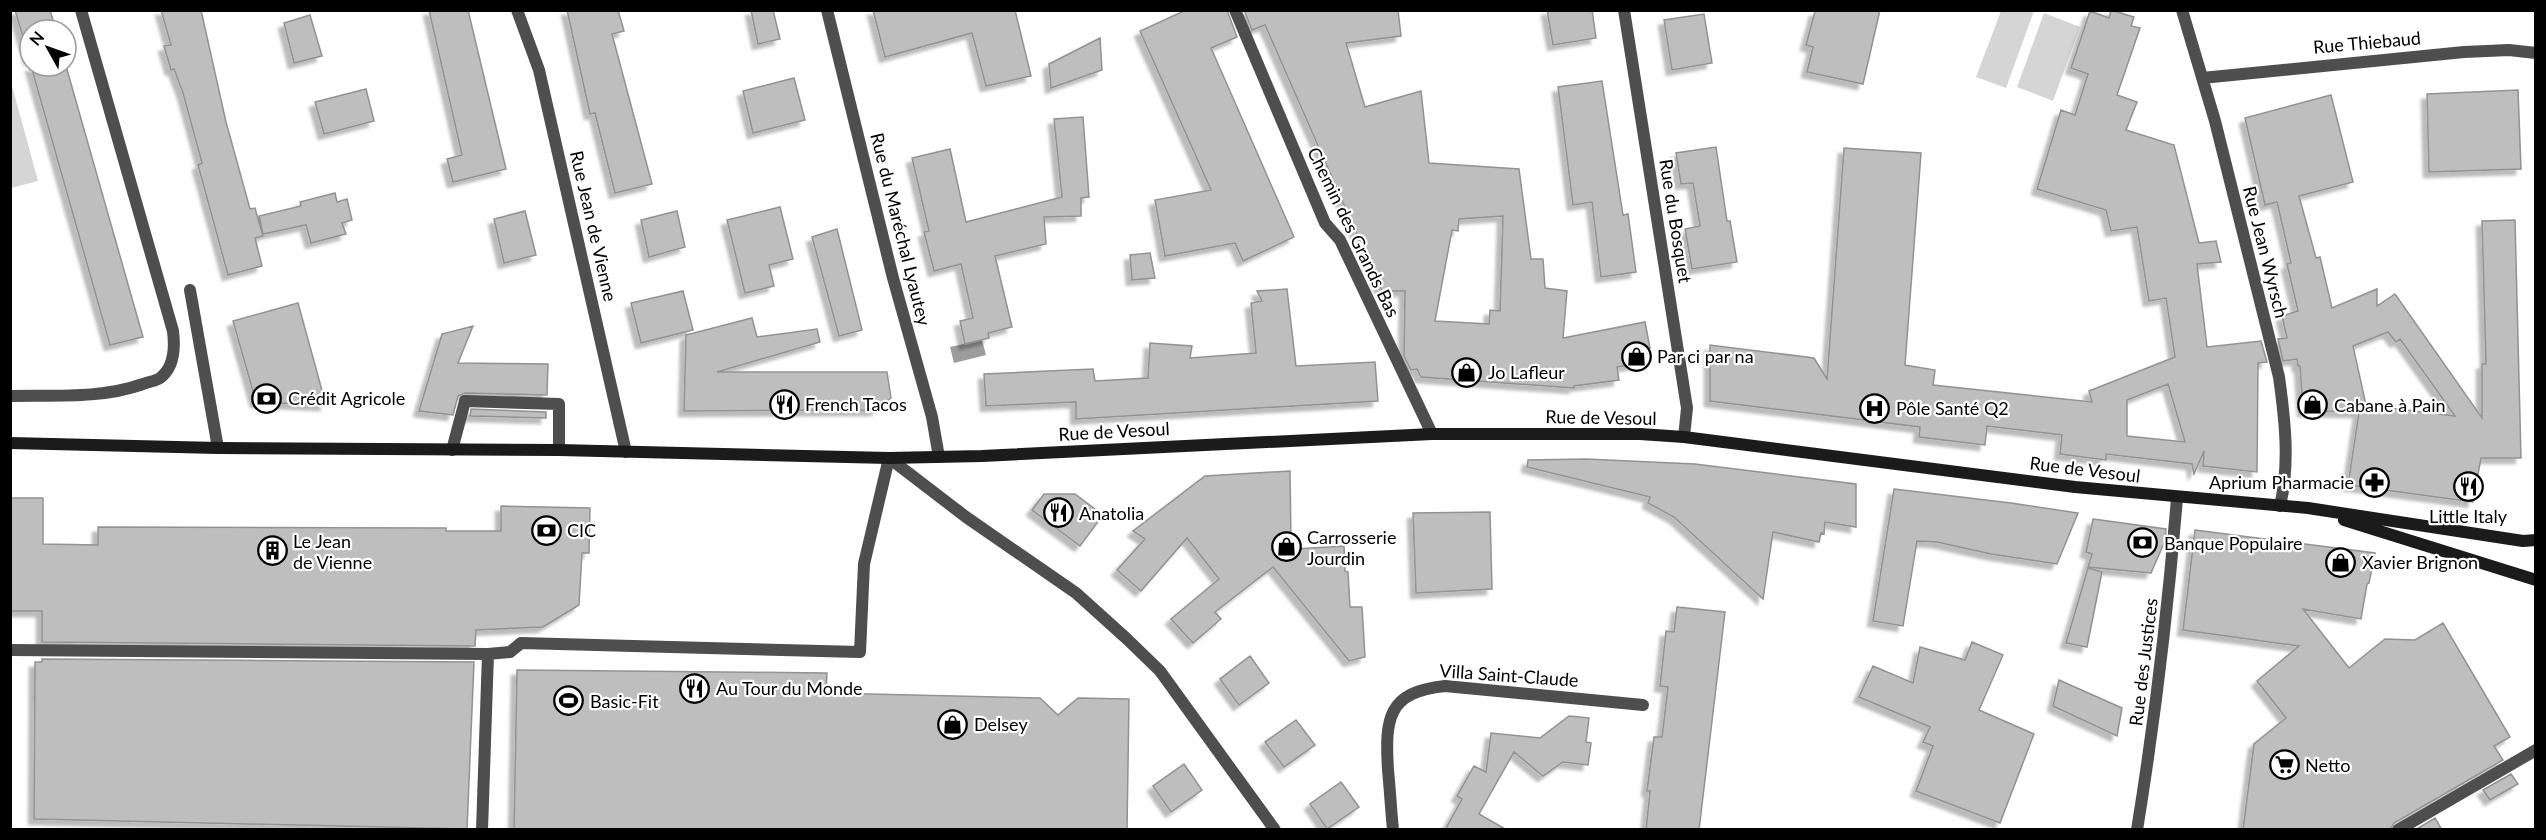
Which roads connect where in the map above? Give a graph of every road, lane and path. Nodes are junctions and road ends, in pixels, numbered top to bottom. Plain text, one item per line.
1 (81, 10) edge
2 (517, 10) edge
3 (826, 10) edge
4 (1234, 10) edge
5 (1624, 10) edge
6 (2182, 10) edge
7 (2535, 53) edge
8 (2202, 78) junction
9 (190, 290) dead end
10 (10, 396) edge
11 (1431, 434) junction
12 (1684, 437) junction
13 (10, 443) edge
14 (218, 448) junction
15 (452, 450) junction
16 (559, 450) junction
17 (626, 452) junction
18 (939, 457) junction
19 (888, 458) junction
20 (2177, 498) junction
21 (2280, 506) junction
22 (2308, 508) junction
23 (2535, 540) edge
24 (2535, 580) edge
25 (10, 650) edge
26 (488, 654) junction
27 (1643, 705) dead end
28 (2535, 750) edge
29 (482, 830) edge
30 (1275, 830) edge
31 (1393, 830) edge
32 (2137, 830) edge
33 (2398, 830) edge

1 - 10 street
2 - 17 street, Rue Jean de Vienne
3 - 18 street, Rue du Maréchal Lyautey
4 - 11 street, Chemin des Grands Bas
5 - 12 street, Rue du Bosquet
6 - 8 street, Rue Jean Wyrsch
7 - 8 street, Rue Thiebaud
8 - 21 street, Rue Jean Wyrsch
9 - 14 street
11 - 12 main road, Rue de Vesoul
11 - 18 main road, Rue de Vesoul
12 - 20 main road, Rue de Vesoul
13 - 14 main road, Rue de Vesoul
14 - 15 main road, Rue de Vesoul
15 - 16 main road, Rue de Vesoul
15 - 16 street
16 - 17 main road, Rue de Vesoul
17 - 19 main road, Rue de Vesoul
18 - 19 main road, Rue de Vesoul
19 - 26 street
19 - 30 street
20 - 21 main road, Rue de Vesoul
20 - 32 street, Rue des Justices
21 - 22 main road, Rue de Vesoul
22 - 23 main road, Rue de Vesoul
22 - 24 main road, Rue de Vesoul
25 - 26 street
26 - 29 street
27 - 31 street, Villa Saint-Claude
28 - 33 street

